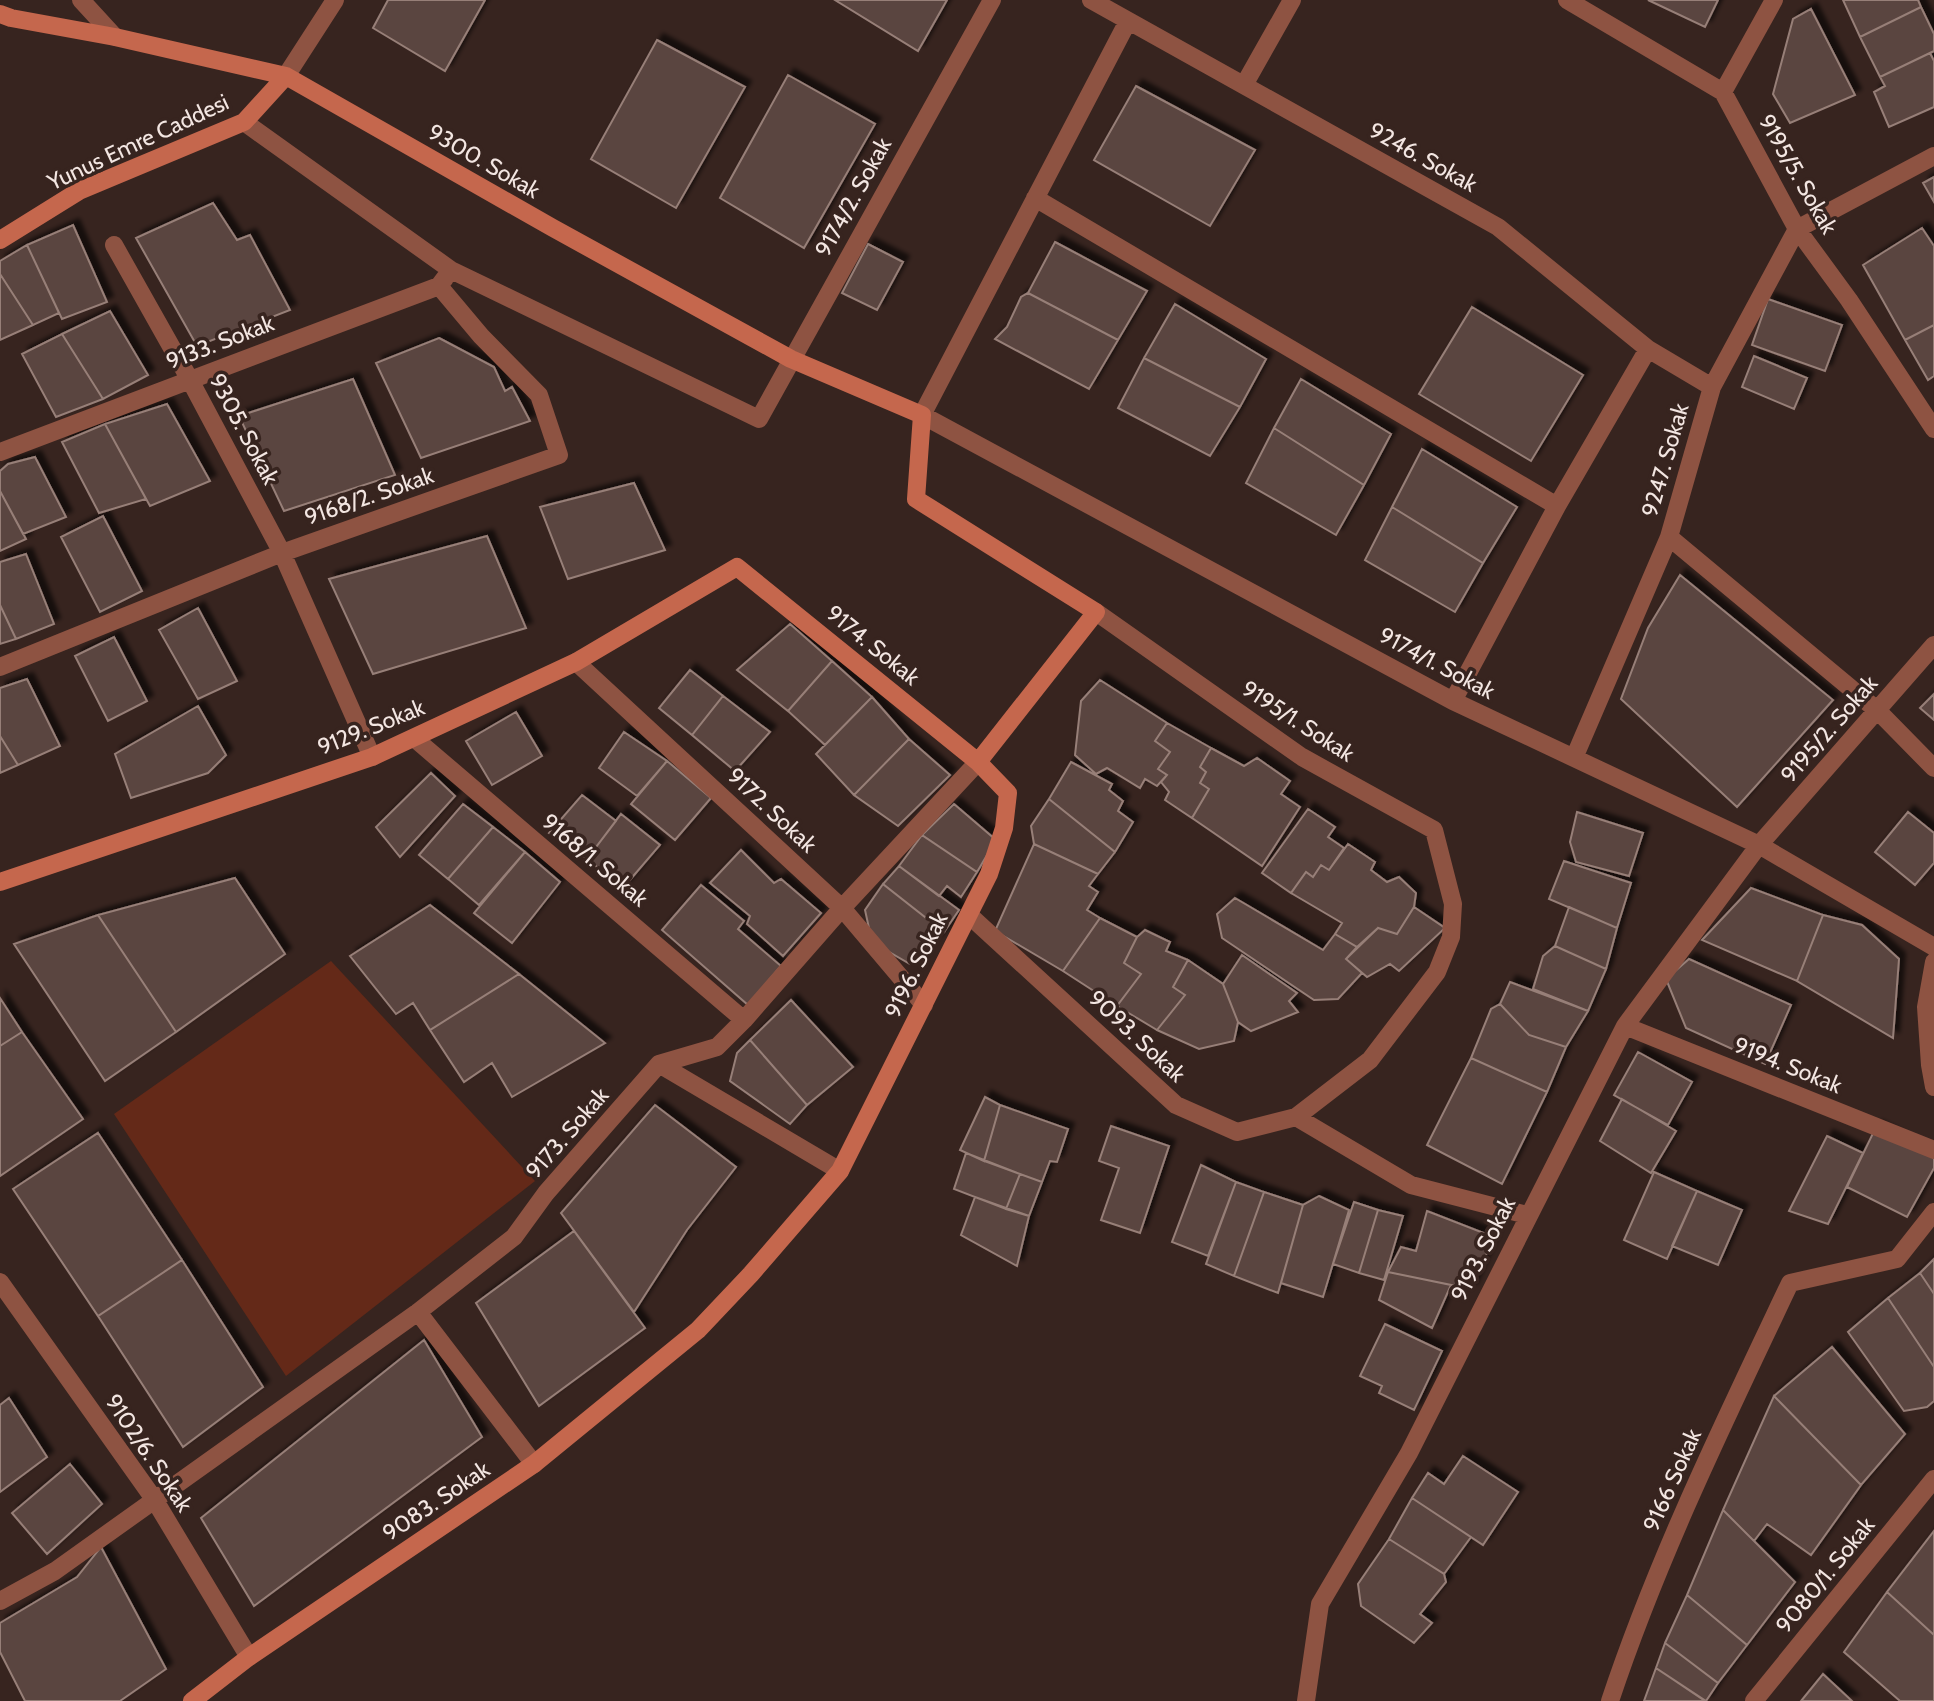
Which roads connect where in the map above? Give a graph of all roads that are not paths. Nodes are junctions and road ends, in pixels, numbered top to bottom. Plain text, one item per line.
1 (81, 0) edge
2 (335, 0) edge
3 (992, 0) edge
4 (1091, 0) edge
5 (1292, 0) edge
6 (1567, 0) edge
7 (1774, 0) edge
8 (0, 14) edge
9 (1128, 20) junction
10 (115, 37) junction
11 (286, 76) junction
12 (1244, 85) junction
13 (1723, 92) junction
14 (244, 122) junction
15 (1934, 156) edge
16 (1035, 198) junction
17 (1797, 229) junction
18 (0, 240) edge
19 (114, 245) dead end
20 (451, 270) junction
21 (439, 286) junction
22 (1648, 349) junction
23 (791, 359) junction
24 (190, 380) junction
25 (1712, 387) junction
26 (922, 415) junction
27 (1934, 429) edge
28 (0, 452) edge
29 (1557, 506) junction
30 (1669, 537) junction
31 (282, 553) junction
32 (737, 567) joint
33 (1096, 612) junction
34 (1934, 645) edge
35 (576, 662) junction
36 (0, 667) edge
37 (1453, 701) junction
38 (1878, 711) junction
39 (414, 738) junction
40 (372, 757) junction
41 (1574, 758) junction
42 (978, 762) junction
43 (1934, 768) edge
44 (1759, 845) junction
45 (0, 882) edge
46 (842, 908) junction
47 (969, 915) junction
48 (1934, 947) edge
49 (1934, 962) edge
50 (925, 1005) junction
51 (744, 1020) junction
52 (1625, 1026) junction
53 (659, 1064) junction
54 (1934, 1087) edge
55 (1296, 1116) junction
56 (1934, 1150) edge
57 (840, 1171) junction
58 (1934, 1212) edge
59 (1527, 1215) junction
60 (0, 1282) edge
61 (418, 1311) junction
62 (698, 1330) joint
63 (534, 1464) junction
64 (1934, 1479) edge
65 (154, 1499) junction
66 (0, 1601) edge
67 (249, 1657) junction
68 (192, 1701) edge
69 (1306, 1701) edge
70 (1610, 1701) edge
71 (1754, 1701) edge

1 - 10 street
2 - 11 street
3 - 23 street, 9174/2. Sokak
4 - 9 street, 9246. Sokak
5 - 12 street
6 - 13 street
7 - 13 street
8 - 10 street, 9300. Sokak
9 - 12 street, 9246. Sokak
9 - 16 street
10 - 11 street, 9300. Sokak
11 - 14 street, Yunus Emre Caddesi
11 - 23 street, 9300. Sokak
12 - 22 street, 9246. Sokak
13 - 17 street, 9195/5. Sokak
14 - 18 street, Yunus Emre Caddesi
14 - 20 street
15 - 17 street
16 - 26 street
16 - 29 street
17 - 25 street, 9247. Sokak
17 - 27 street, 9195/5. Sokak
19 - 24 street, 9305. Sokak
20 - 21 street
20 - 23 street, 9174/2. Sokak
21 - 24 street, 9133. Sokak
21 - 31 street, 9168/2. Sokak
22 - 25 street, 9246. Sokak
22 - 29 street
23 - 26 street, 9300. Sokak
24 - 28 street, 9133. Sokak
24 - 31 street, 9305. Sokak
25 - 30 street, 9247. Sokak
26 - 33 street, 9195/1. Sokak
26 - 37 street, 9174/1. Sokak
29 - 37 street
30 - 38 street, 9247. Sokak
30 - 41 street
31 - 36 street, 9168/2. Sokak
31 - 40 street, 9305. Sokak
32 - 35 street, 9129. Sokak
32 - 42 street, 9174. Sokak
33 - 42 street
33 - 55 street, 9195/1. Sokak
34 - 38 street, 9195/2. Sokak
35 - 39 street, 9129. Sokak
35 - 46 street, 9172. Sokak
37 - 41 street, 9174/1. Sokak
38 - 43 street, 9247. Sokak
38 - 44 street, 9195/2. Sokak
39 - 40 street, 9129. Sokak
39 - 51 street, 9168/1. Sokak
40 - 45 street, 9129. Sokak
41 - 44 street, 9174/1. Sokak
42 - 46 street
42 - 47 street, 9196. Sokak
44 - 48 street, 9174/1. Sokak
44 - 52 street, 9193. Sokak
46 - 50 street, 9172. Sokak
46 - 51 street
47 - 50 street, 9196. Sokak
47 - 55 street, 9093. Sokak
49 - 54 street
50 - 57 street, 9196. Sokak
51 - 53 street
52 - 56 street, 9194. Sokak
52 - 59 street, 9193. Sokak
53 - 57 street
53 - 61 street, 9173. Sokak
55 - 59 street
57 - 62 street, 9196. Sokak
58 - 70 street, 9166 Sokak
59 - 69 street, 9193. Sokak
60 - 65 street, 9102/6. Sokak
61 - 63 street
61 - 65 street, 9173. Sokak
62 - 63 street, 9083. Sokak
63 - 67 street, 9083. Sokak
64 - 71 street, 9080/1. Sokak
65 - 66 street, 9173. Sokak
65 - 67 street, 9102/6. Sokak
67 - 68 street, 9083. Sokak

